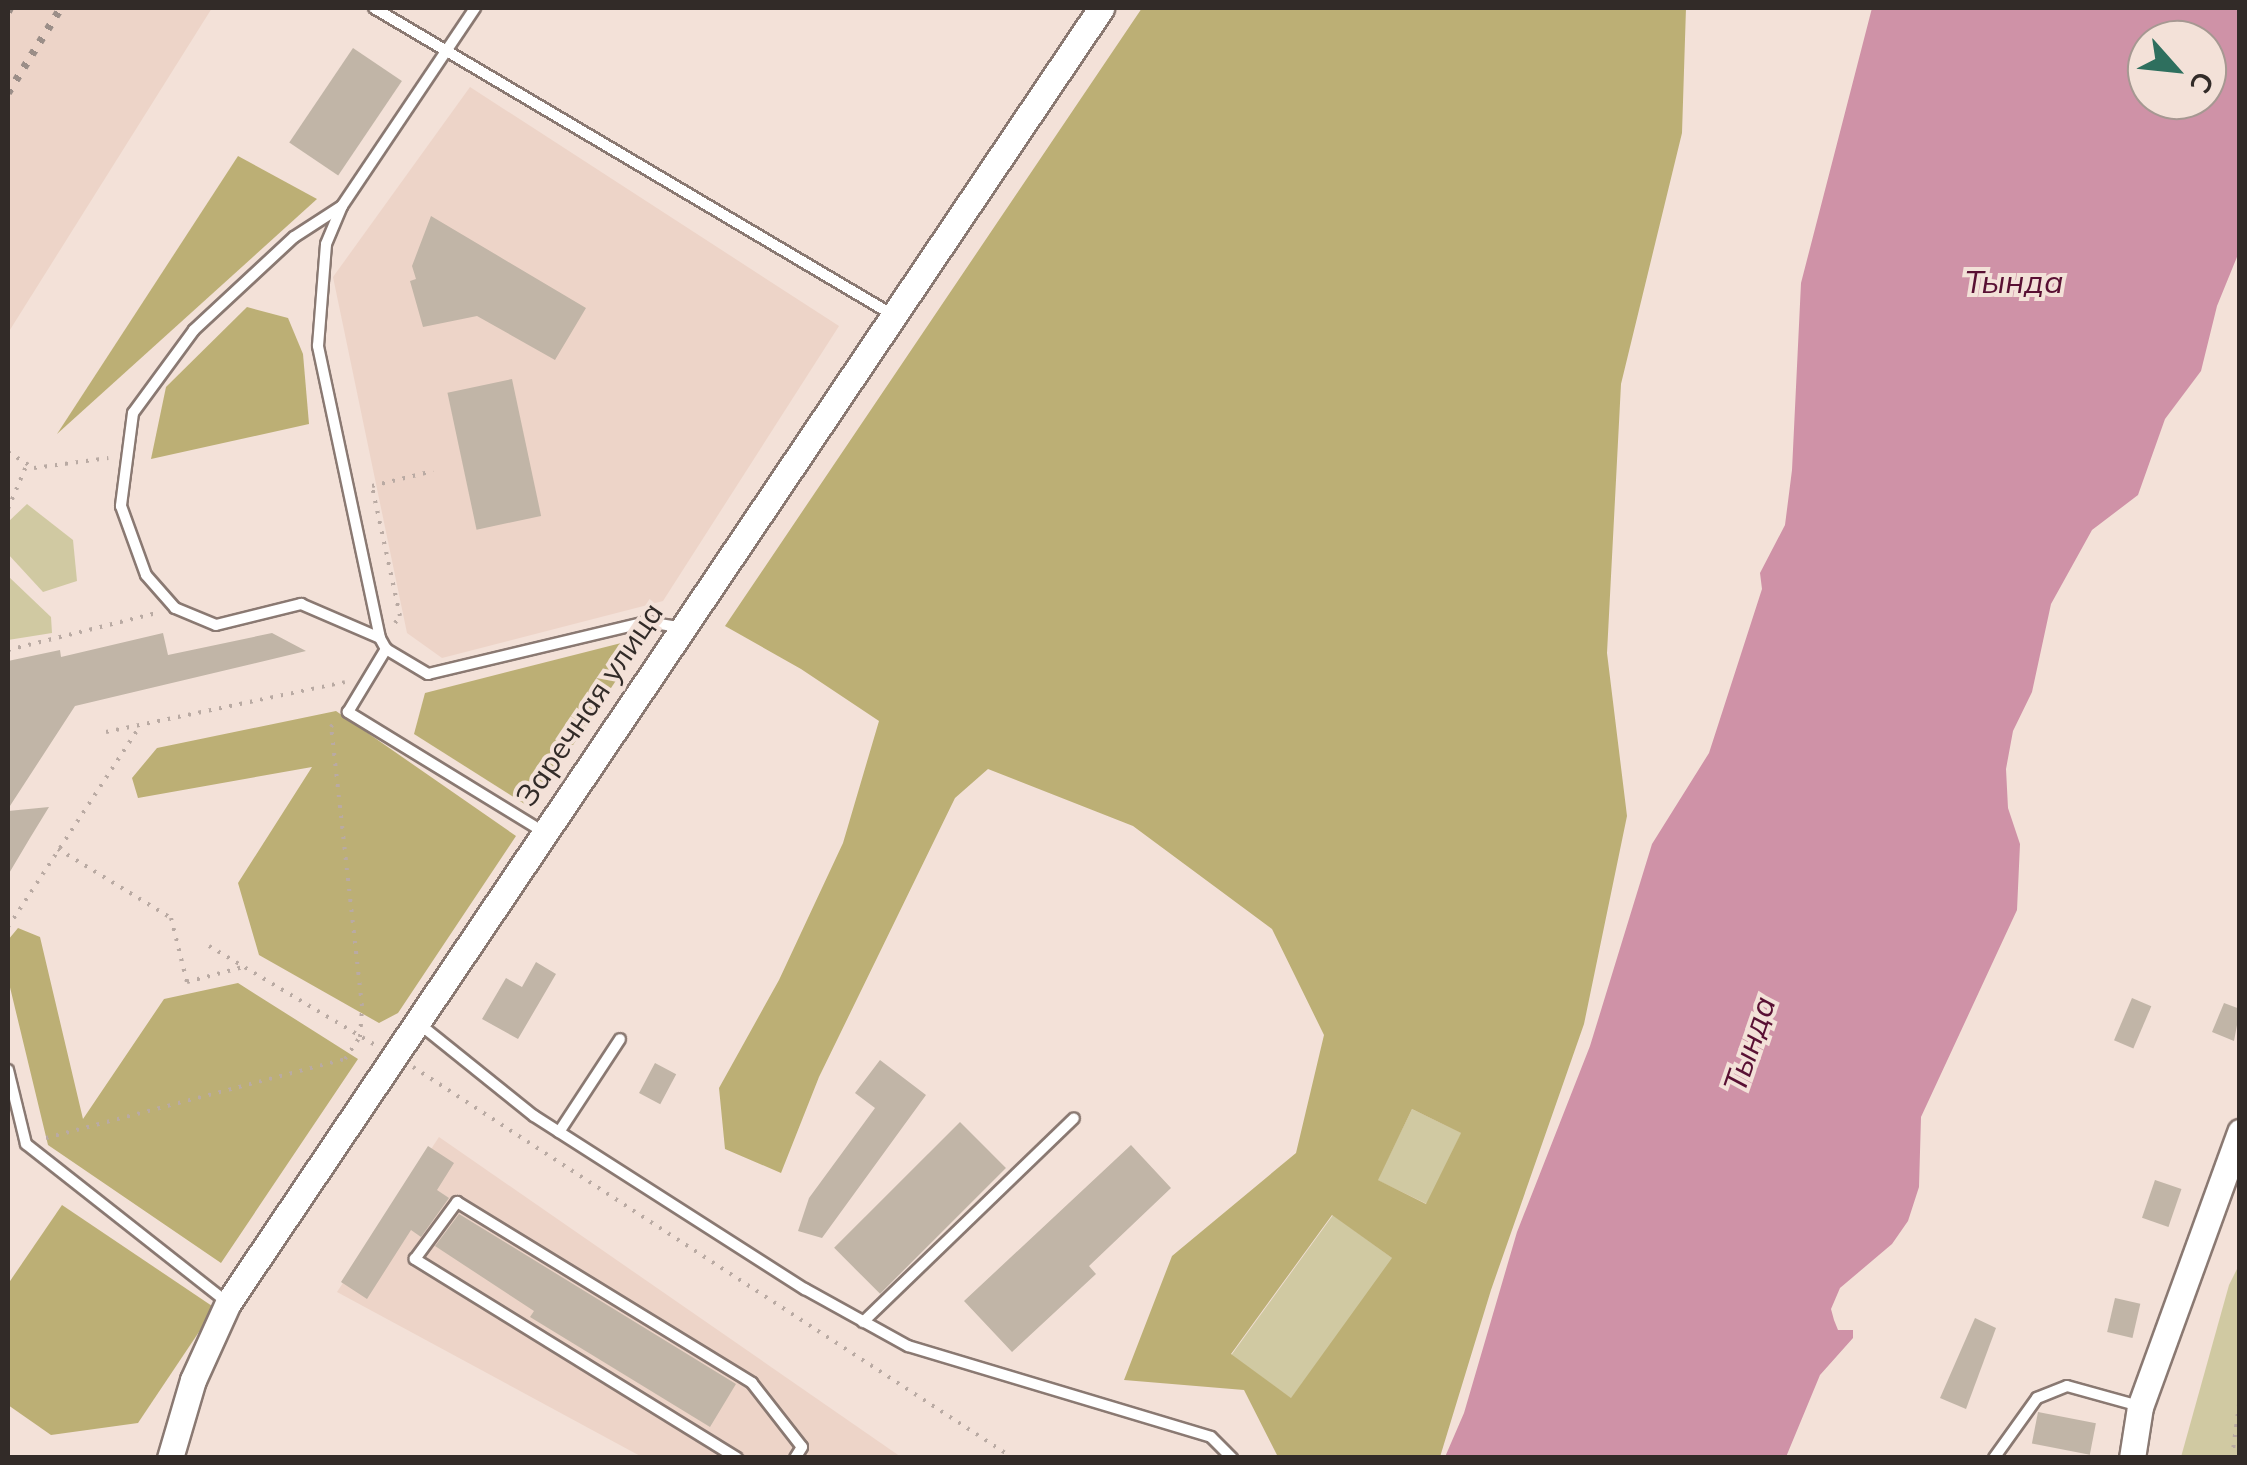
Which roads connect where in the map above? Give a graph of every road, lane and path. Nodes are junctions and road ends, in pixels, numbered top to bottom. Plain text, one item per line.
1 (374, 8) edge
2 (475, 8) edge
3 (1101, 8) edge
4 (446, 52) junction
5 (342, 206) junction
6 (894, 315) junction
7 (8, 452) edge
8 (128, 455) junction
9 (27, 464) junction
10 (8, 509) edge
11 (175, 608) junction
12 (680, 627) junction
13 (380, 638) junction
14 (8, 650) edge
15 (386, 650) junction
16 (360, 679) dead end
17 (140, 726) junction
18 (106, 732) dead end
19 (543, 832) junction
20 (58, 849) junction
21 (8, 927) edge
22 (210, 946) dead end
23 (244, 967) junction
24 (416, 1022) junction
25 (360, 1037) junction
26 (620, 1039) dead end
27 (394, 1055) junction
28 (8, 1070) edge
29 (1074, 1118) dead end
30 (559, 1132) junction
31 (26, 1144) junction
32 (2237, 1144) edge
33 (228, 1302) junction
34 (864, 1322) junction
35 (2240, 1396) edge
36 (2140, 1407) junction
37 (170, 1458) edge
38 (736, 1458) edge
39 (795, 1458) edge
40 (1013, 1458) edge
41 (1232, 1458) edge
42 (1994, 1458) edge
43 (2132, 1458) edge
44 (2232, 1458) edge

1 - 4 lane
2 - 4 lane
3 - 6 street, Заречная улица
4 - 5 lane
4 - 6 lane
5 - 8 lane
5 - 13 lane
6 - 12 street, Заречная улица
7 - 9 path
8 - 9 path
8 - 11 lane
9 - 10 path
11 - 13 lane
11 - 14 path
12 - 15 lane
12 - 19 street, Заречная улица
13 - 15 lane
15 - 19 lane
16 - 17 path
17 - 18 path
17 - 20 path
19 - 24 street, Заречная улица
20 - 21 path
20 - 23 path
22 - 23 path
23 - 25 path
24 - 27 street, Заречная улица
24 - 30 lane
25 - 27 path
25 - 31 path
26 - 30 lane
27 - 33 street, Заречная улица
27 - 40 path
28 - 31 lane
29 - 34 lane
30 - 34 lane
31 - 33 lane
32 - 36 street
33 - 37 street, Заречная улица
34 - 41 lane
35 - 44 path
36 - 42 lane
36 - 43 street
38 - 39 lane

